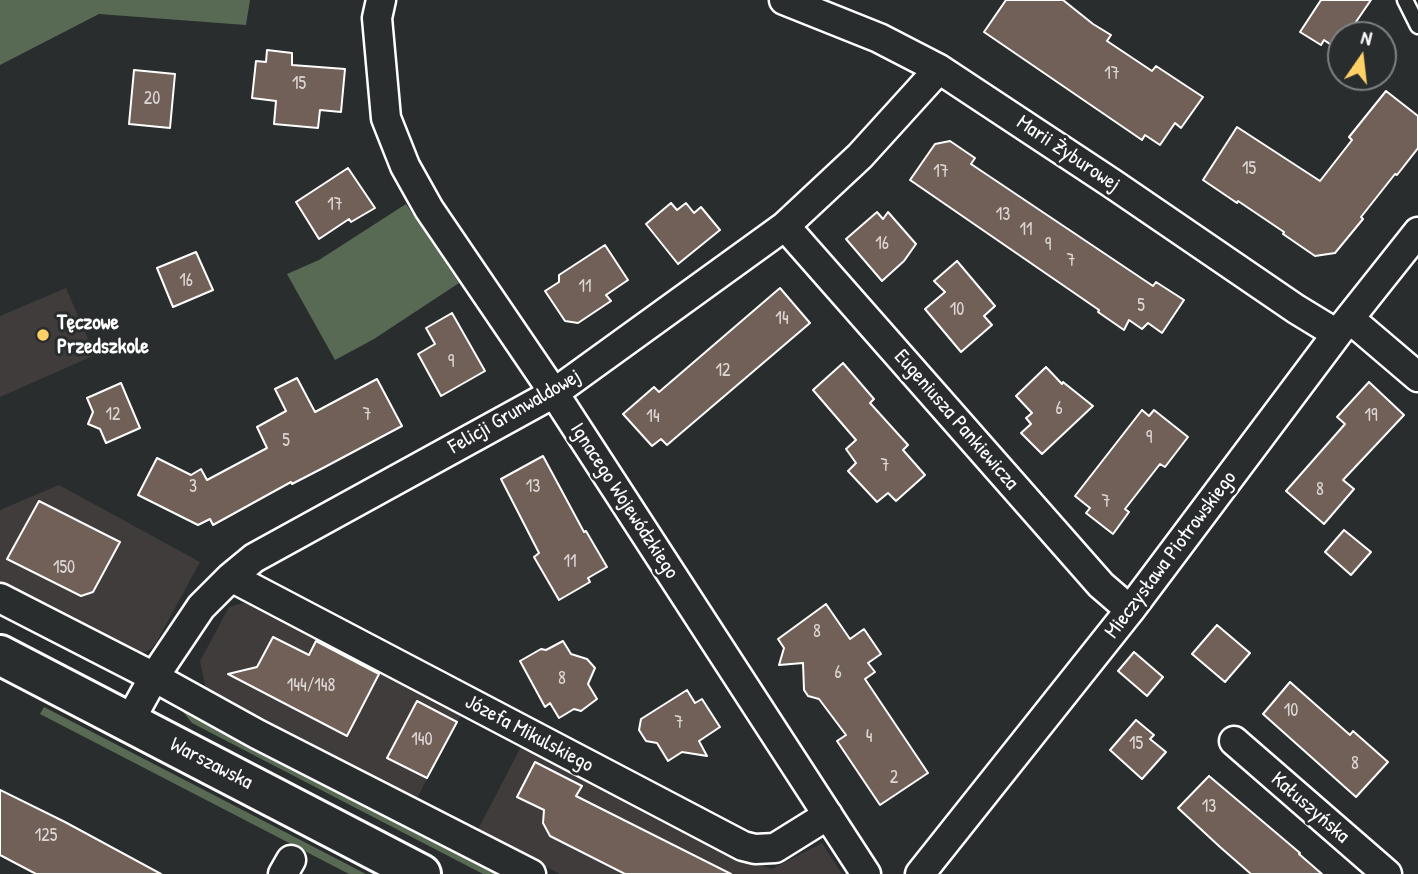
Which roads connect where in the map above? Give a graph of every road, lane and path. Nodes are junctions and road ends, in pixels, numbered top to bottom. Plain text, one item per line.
1 (382, 0) edge
2 (784, 0) edge
3 (1405, 0) edge
4 (1418, 26) edge
5 (939, 69) junction
6 (785, 226) junction
7 (1418, 232) edge
8 (1344, 326) junction
9 (1418, 377) edge
10 (554, 393) junction
11 (231, 577) junction
12 (0, 597) edge
13 (1130, 610) junction
14 (0, 655) edge
15 (155, 677) junction
16 (129, 722) junction
17 (1234, 741) dead end
18 (828, 815) junction
19 (421, 874) edge
20 (531, 874) edge
21 (866, 874) edge
22 (919, 874) edge
23 (1387, 874) edge

1 - 10 street, Ignacego Wojewódzkiego
2 - 5 street, Marii Żyburowej
3 - 4 lane
5 - 6 street, Felicji Grunwaldowej
5 - 8 street, Marii Żyburowej
6 - 10 street, Felicji Grunwaldowej
6 - 13 street, Eugeniusza Pankiewicza
7 - 8 street, Mieczysława Piotrowskiego
8 - 9 street, Marii Żyburowej
8 - 13 street, Mieczysława Piotrowskiego
10 - 11 street, Felicji Grunwaldowej
10 - 18 street, Ignacego Wojewódzkiego
11 - 15 street, Felicji Grunwaldowej
11 - 18 street, Józefa Mikulskiego
12 - 15 street
13 - 22 street, Mieczysława Piotrowskiego
14 - 16 main road, Warszawska
15 - 16 street, Felicji Grunwaldowej
15 - 20 street
16 - 19 main road, Warszawska
17 - 23 street, Kałuszyńska
18 - 21 street, Ignacego Wojewódzkiego

